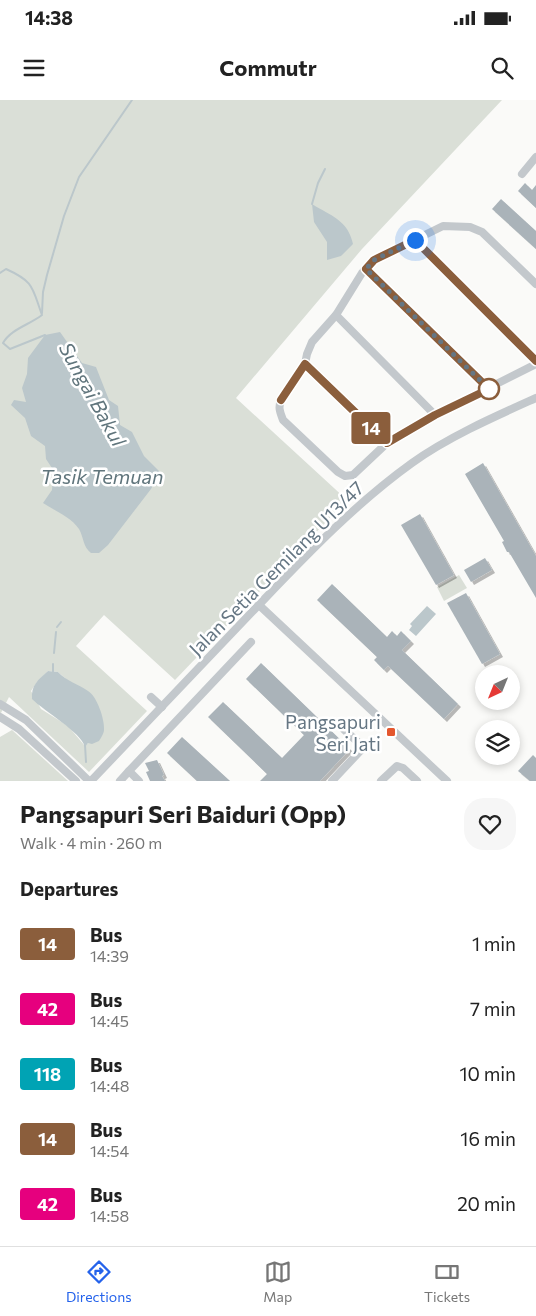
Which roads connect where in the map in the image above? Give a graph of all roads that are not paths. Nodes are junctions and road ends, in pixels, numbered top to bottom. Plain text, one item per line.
1 (536, 157) edge
2 (533, 168) edge
3 (522, 174) dead end
4 (415, 240) junction
5 (366, 269) junction
6 (536, 284) edge
7 (336, 315) junction
8 (536, 363) edge
9 (305, 364) junction
10 (489, 389) junction
11 (536, 398) edge
12 (435, 415) junction
13 (387, 443) junction
14 (259, 604) junction
15 (251, 642) dead end
16 (151, 697) dead end
17 (0, 704) edge
18 (162, 707) junction
19 (0, 717) edge
20 (338, 724) dead end
21 (129, 771) junction
22 (76, 781) edge
23 (90, 781) edge
24 (120, 781) edge
25 (139, 781) edge
26 (332, 781) edge
27 (381, 781) edge
28 (417, 781) edge
29 (446, 781) edge

1 - 2 street
2 - 3 street
4 - 5 street
4 - 6 street
4 - 8 street
5 - 7 street
5 - 10 street
7 - 9 street
7 - 12 street
8 - 10 street
9 - 13 street
9 - 13 street
10 - 12 street
11 - 14 street, Jalan Setia Gemilang U13/47
12 - 13 street
14 - 18 street, Jalan Setia Gemilang U13/47
14 - 29 street
15 - 21 street
16 - 18 street
17 - 23 street
18 - 23 street, Jalan Setia Gemilang U13/47
19 - 22 street
20 - 26 street
21 - 24 street
21 - 25 street
27 - 28 street

